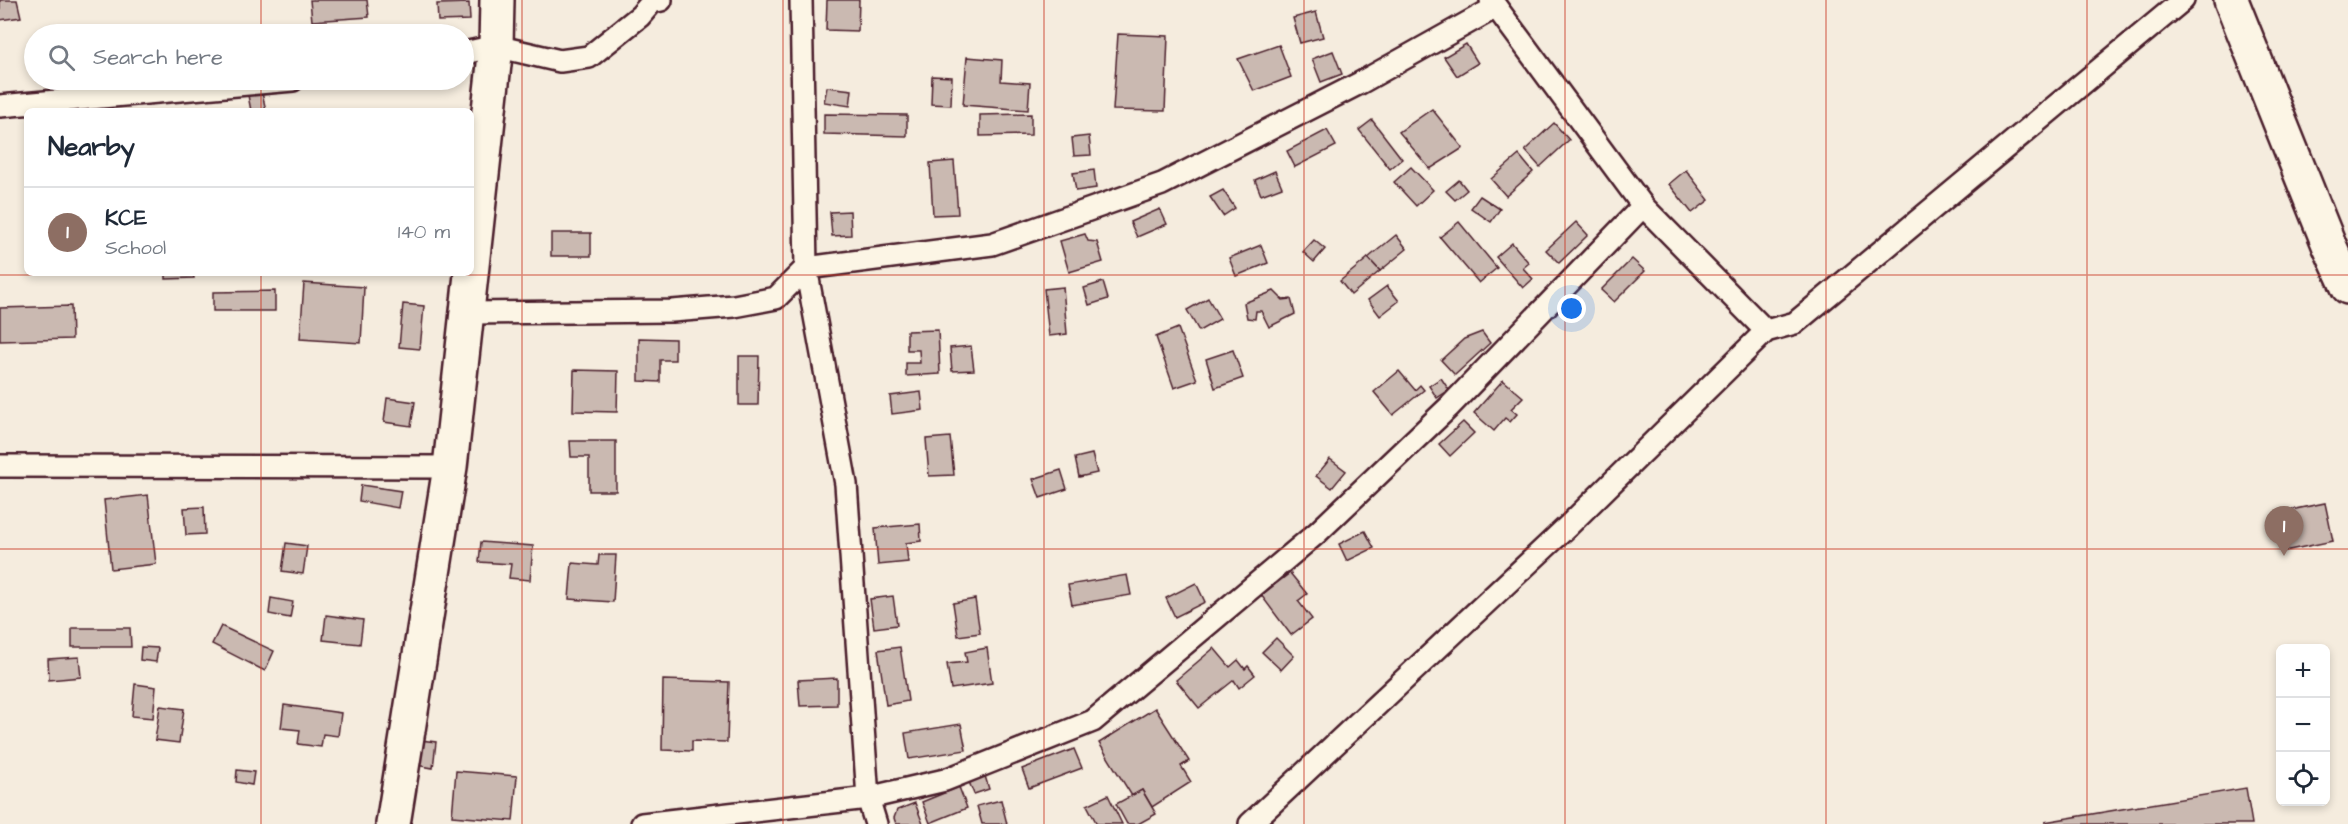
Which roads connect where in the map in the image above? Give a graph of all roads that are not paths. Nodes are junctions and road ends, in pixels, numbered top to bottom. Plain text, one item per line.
1 (497, 0) edge
2 (662, 0) edge
3 (801, 0) edge
4 (2183, 0) edge
5 (2231, 0) edge
6 (1493, 3) edge
7 (496, 46) junction
8 (474, 51) edge
9 (180, 90) edge
10 (0, 106) edge
11 (1643, 206) junction
12 (474, 264) edge
13 (806, 268) junction
14 (473, 276) edge
15 (2348, 287) edge
16 (469, 313) junction
17 (1766, 331) junction
18 (0, 466) edge
19 (450, 467) junction
20 (868, 798) junction
21 (393, 824) edge
22 (642, 824) edge
23 (876, 824) edge
24 (1250, 824) edge

1 - 7 street
2 - 7 lane
3 - 13 lane
4 - 17 lane
5 - 15 street
6 - 11 lane
6 - 13 lane
7 - 8 lane
7 - 12 street
9 - 10 lane
11 - 17 lane
11 - 20 lane
13 - 16 lane
13 - 20 lane
14 - 16 street
16 - 19 street
17 - 24 lane
18 - 19 lane
19 - 21 street
20 - 22 lane
20 - 23 lane

